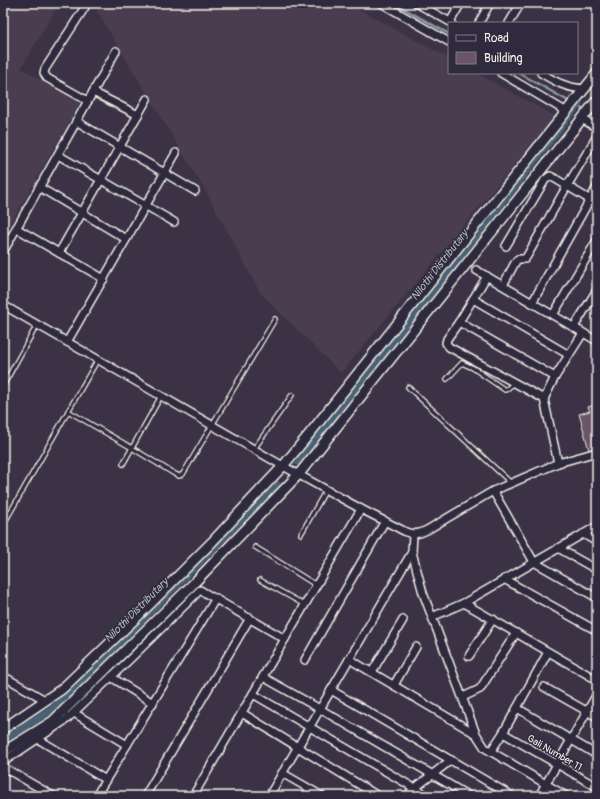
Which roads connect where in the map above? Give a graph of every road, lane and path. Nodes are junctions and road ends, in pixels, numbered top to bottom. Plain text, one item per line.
1 (381, 3) edge
2 (416, 3) edge
3 (461, 3) edge
4 (490, 3) edge
5 (521, 3) edge
6 (429, 6) edge
7 (85, 7) dead end
8 (451, 22) edge
9 (479, 22) edge
10 (510, 22) edge
11 (448, 41) edge
12 (116, 51) dead end
13 (597, 73) edge
14 (503, 74) edge
15 (543, 74) edge
16 (584, 89) junction
17 (93, 92) junction
18 (147, 99) dead end
19 (88, 101) junction
20 (595, 103) edge
21 (569, 109) junction
22 (138, 116) junction
23 (582, 118) junction
24 (76, 121) junction
25 (597, 128) edge
26 (597, 136) edge
27 (120, 147) junction
28 (176, 153) dead end
29 (58, 155) junction
30 (164, 173) junction
31 (101, 180) junction
32 (567, 186) junction
33 (39, 187) junction
34 (597, 187) edge
35 (195, 191) dead end
36 (590, 200) junction
37 (597, 204) edge
38 (146, 206) junction
39 (82, 213) junction
40 (174, 222) dead end
41 (16, 228) junction
42 (126, 239) junction
43 (597, 240) edge
44 (506, 246) dead end
45 (3, 252) edge
46 (60, 253) junction
47 (476, 270) dead end
48 (487, 276) junction
49 (104, 279) junction
50 (503, 285) junction
51 (597, 290) edge
52 (473, 299) junction
53 (532, 303) junction
54 (3, 305) edge
55 (553, 316) junction
56 (276, 319) dead end
57 (459, 322) junction
58 (37, 325) junction
59 (574, 327) junction
60 (583, 333) junction
61 (597, 341) edge
62 (67, 342) junction
63 (569, 355) junction
64 (98, 359) junction
65 (555, 377) junction
66 (447, 379) dead end
67 (514, 383) junction
68 (3, 386) edge
69 (408, 387) dead end
70 (292, 395) dead end
71 (161, 396) junction
72 (544, 399) junction
73 (68, 411) junction
74 (212, 425) junction
75 (132, 448) junction
76 (254, 449) junction
77 (597, 452) edge
78 (558, 463) junction
79 (123, 464) dead end
80 (283, 466) junction
81 (299, 474) junction
82 (511, 483) junction
83 (326, 490) junction
84 (493, 491) junction
85 (361, 509) junction
86 (385, 521) junction
87 (3, 525) edge
88 (597, 526) edge
89 (301, 534) dead end
90 (413, 534) junction
91 (583, 534) junction
92 (597, 542) edge
93 (255, 547) dead end
94 (558, 548) junction
95 (412, 552) junction
96 (534, 562) junction
97 (597, 570) edge
98 (504, 579) junction
99 (260, 580) dead end
100 (316, 585) junction
101 (196, 587) junction
102 (216, 598) junction
103 (597, 598) edge
104 (464, 602) junction
105 (305, 605) junction
106 (432, 617) junction
107 (250, 618) junction
108 (493, 619) junction
109 (403, 620) dead end
110 (597, 631) edge
111 (516, 633) junction
112 (285, 639) junction
113 (416, 647) dead end
114 (548, 652) junction
115 (469, 656) dead end
116 (349, 659) junction
117 (305, 660) dead end
118 (372, 672) junction
119 (3, 676) edge
120 (111, 677) junction
121 (263, 677) junction
122 (597, 680) edge
123 (394, 685) junction
124 (544, 687) dead end
125 (331, 690) junction
126 (253, 694) junction
127 (597, 694) edge
128 (463, 697) junction
129 (45, 700) junction
130 (153, 702) junction
131 (517, 708) junction
132 (320, 709) junction
133 (587, 711) junction
134 (74, 713) junction
135 (242, 713) junction
136 (597, 717) edge
137 (309, 727) junction
138 (3, 729) edge
139 (503, 733) junction
140 (476, 734) junction
141 (38, 739) junction
142 (571, 740) junction
143 (127, 745) junction
144 (297, 748) junction
145 (491, 751) junction
146 (3, 752) edge
147 (597, 755) edge
148 (451, 760) junction
149 (3, 762) edge
150 (557, 764) junction
151 (3, 767) edge
152 (282, 773) junction
153 (432, 775) junction
154 (106, 780) junction
155 (546, 784) junction
156 (597, 787) edge
157 (414, 788) junction
158 (271, 795) edge
159 (53, 796) edge
160 (96, 796) edge
161 (145, 796) edge
162 (193, 796) edge
163 (322, 796) edge
164 (378, 796) edge
165 (407, 796) edge
166 (428, 796) edge
167 (469, 796) edge
168 (512, 796) edge
169 (539, 796) edge
170 (566, 796) edge

1 - 11 street
2 - 6 street
3 - 8 street
4 - 9 street
5 - 10 street
6 - 8 street
7 - 19 street
12 - 17 street
13 - 16 street
14 - 21 street
15 - 16 street
16 - 21 street
17 - 19 street
17 - 22 street
18 - 22 street
19 - 24 street
20 - 23 street
21 - 80 street
22 - 27 street
23 - 25 street
23 - 81 street
24 - 27 street
24 - 29 street
26 - 32 street
27 - 30 street
27 - 31 street
28 - 30 street
29 - 31 street
29 - 33 street
30 - 35 street
30 - 38 street
31 - 38 street
31 - 39 street
32 - 36 street
32 - 44 street
32 - 50 street
33 - 39 street
33 - 41 street
34 - 36 street
36 - 37 street
36 - 53 street
38 - 40 street
38 - 42 street
39 - 42 street
39 - 46 street
41 - 45 street
41 - 46 street
42 - 49 street
43 - 55 street
46 - 49 street
47 - 48 street
48 - 50 street
48 - 52 street
49 - 62 street
50 - 53 street
51 - 59 street
52 - 57 street
52 - 63 street
53 - 55 street
54 - 58 street
55 - 59 street
56 - 74 lane
57 - 65 street
57 - 67 street
58 - 62 street
58 - 68 lane
59 - 60 street
60 - 61 street
60 - 63 street
62 - 64 street
63 - 65 street
64 - 71 street
64 - 73 lane
65 - 72 street
66 - 67 lane
67 - 72 street
69 - 82 lane
70 - 76 lane
71 - 74 street
71 - 75 lane
72 - 78 street
73 - 75 lane
73 - 87 lane
74 - 75 lane
74 - 76 street
75 - 79 lane
76 - 80 street
77 - 78 street
78 - 82 street
80 - 81 street
80 - 129 street
81 - 83 street
81 - 101 street
82 - 84 street
83 - 85 street
83 - 89 lane
84 - 90 street
84 - 96 street
85 - 86 street
85 - 100 street
86 - 90 street
86 - 117 street
88 - 91 street
90 - 95 street
91 - 92 street
91 - 94 street
93 - 100 lane
94 - 96 street
94 - 97 street
95 - 106 street
95 - 116 street
96 - 98 street
96 - 103 street
98 - 104 street
98 - 110 street
99 - 105 lane
100 - 105 street
101 - 102 street
101 - 120 street
101 - 146 street
102 - 107 street
102 - 130 street
104 - 106 street
104 - 108 street
105 - 112 street
106 - 128 street
107 - 112 street
107 - 161 street
108 - 111 street
108 - 115 street
109 - 118 street
111 - 114 street
111 - 128 street
112 - 121 street
113 - 123 street
114 - 122 street
114 - 131 street
116 - 118 street
116 - 125 street
118 - 123 street
119 - 129 street
120 - 130 street
120 - 134 street
121 - 126 street
121 - 132 street
123 - 140 street
124 - 133 street
125 - 132 street
125 - 148 street
126 - 135 street
126 - 137 street
127 - 133 street
128 - 140 street
129 - 138 street
130 - 143 street
131 - 139 street
131 - 142 street
132 - 137 street
132 - 153 street
133 - 136 street
133 - 142 street
134 - 141 street
134 - 143 street
135 - 144 street
135 - 162 street
137 - 144 street
137 - 157 street
139 - 145 street
139 - 150 street, Gali Number 11
140 - 145 street
141 - 149 street
141 - 154 street
142 - 147 street
142 - 150 street
143 - 154 street
144 - 152 street
144 - 164 street
145 - 155 street
148 - 153 street
148 - 168 street
150 - 155 street
150 - 156 street, Gali Number 11
151 - 159 street
152 - 158 street
152 - 163 street
153 - 157 street
153 - 167 street
154 - 160 street
155 - 169 street
155 - 170 street
157 - 165 street
157 - 166 street

